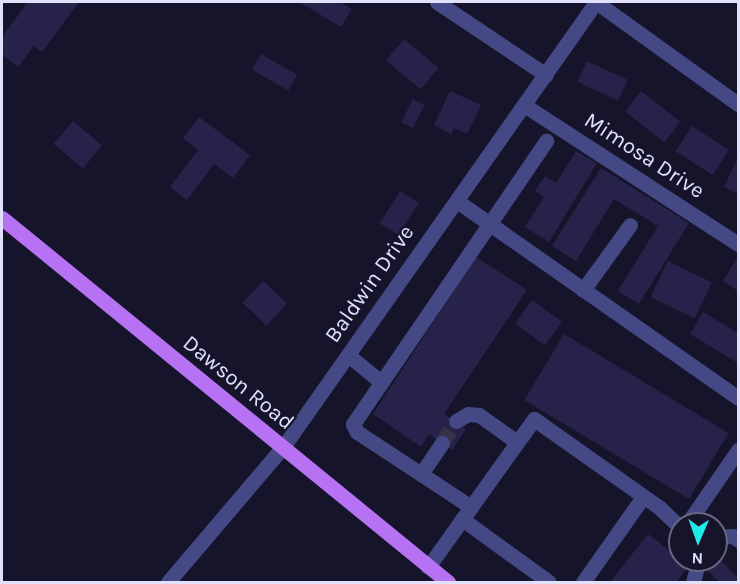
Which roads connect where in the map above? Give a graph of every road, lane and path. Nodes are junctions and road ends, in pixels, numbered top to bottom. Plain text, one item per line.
1 (437, 2) edge
2 (596, 2) edge
3 (546, 75) junction
4 (738, 104) edge
5 (525, 105) junction
6 (546, 141) dead end
7 (456, 201) junction
8 (2, 218) edge
9 (491, 225) junction
10 (630, 225) dead end
11 (738, 244) edge
12 (583, 290) junction
13 (348, 355) junction
14 (381, 382) junction
15 (738, 398) edge
16 (456, 421) dead end
17 (517, 442) junction
18 (442, 443) tunnel mouth
19 (283, 447) junction
20 (738, 450) edge
21 (422, 474) junction
22 (644, 497) junction
23 (695, 512) edge
24 (467, 513) junction
25 (668, 517) edge
26 (428, 567) junction
27 (533, 578) edge
28 (168, 582) edge
29 (448, 582) edge
30 (549, 582) edge
31 (584, 582) edge

1 - 3 street
2 - 3 street, Baldwin Drive
2 - 4 street
3 - 5 street, Baldwin Drive
5 - 7 street, Baldwin Drive
5 - 11 street, Mimosa Drive
6 - 9 street
7 - 9 street
7 - 13 street, Baldwin Drive
8 - 19 main road, Dawson Road
9 - 12 street
9 - 14 street
10 - 12 street
12 - 15 street
13 - 14 street
13 - 19 street, Baldwin Drive
14 - 21 street
16 - 17 street
17 - 22 street
17 - 24 street
18 - 21 street
19 - 26 main road, Dawson Road
19 - 28 street, Baldwin Drive
20 - 23 street
21 - 24 street
22 - 25 street
22 - 31 street
24 - 26 street
24 - 27 street
26 - 29 main road, Dawson Road
27 - 30 street

